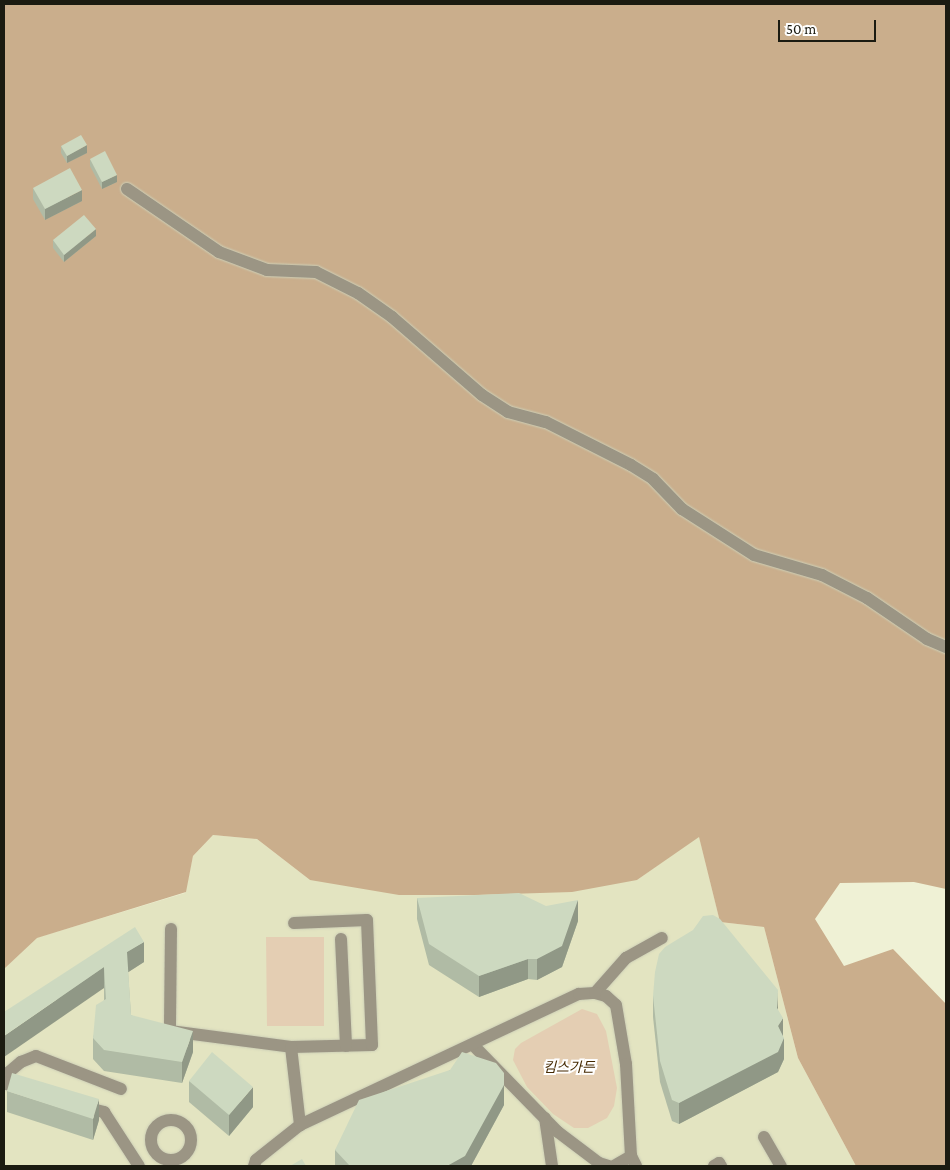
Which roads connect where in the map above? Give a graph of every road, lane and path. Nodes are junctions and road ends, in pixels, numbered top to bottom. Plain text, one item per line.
1 (127, 188) dead end
2 (946, 647) edge
3 (294, 923) dead end
4 (171, 930) dead end
5 (662, 938) dead end
6 (341, 939) dead end
7 (594, 993) junction
8 (346, 1046) junction
9 (474, 1046) junction
10 (291, 1047) junction
11 (121, 1089) dead end
12 (42, 1094) edge
13 (68, 1102) edge
14 (545, 1118) junction
15 (300, 1125) junction
16 (764, 1137) dead end
17 (633, 1161) edge
18 (255, 1163) edge
19 (601, 1165) edge
20 (139, 1166) edge
21 (242, 1166) edge
22 (552, 1166) edge
23 (614, 1166) edge
24 (714, 1166) edge
25 (721, 1166) edge
26 (780, 1166) edge

1 - 2 lane
3 - 8 lane
4 - 10 lane
5 - 7 lane
6 - 8 lane
7 - 9 lane
7 - 17 lane
8 - 10 lane
9 - 14 lane
9 - 15 lane
10 - 15 lane
11 - 12 lane
13 - 20 lane
14 - 19 lane
14 - 22 lane
15 - 18 lane
16 - 26 lane
17 - 23 lane
18 - 21 lane
24 - 25 lane

